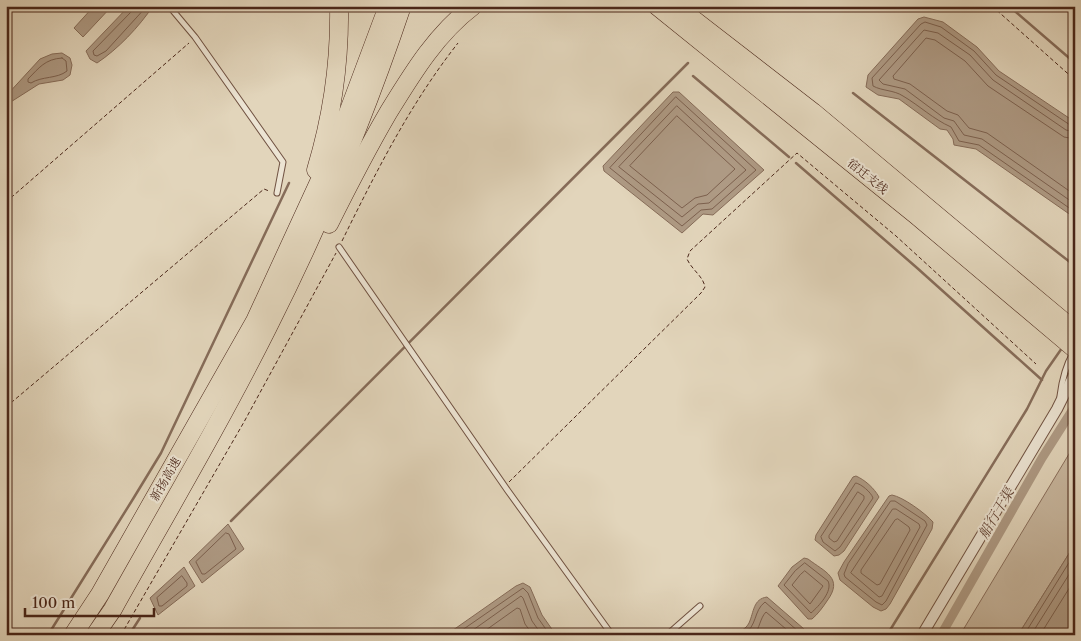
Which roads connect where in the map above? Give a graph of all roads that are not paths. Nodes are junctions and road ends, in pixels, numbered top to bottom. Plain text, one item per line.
1 (169, 6) edge
2 (339, 6) edge
3 (388, 6) edge
4 (402, 6) edge
5 (473, 6) edge
6 (657, 6) edge
7 (676, 6) edge
8 (379, 49) junction
9 (277, 193) road end
10 (339, 247) road end
11 (1051, 319) junction
12 (255, 321) junction
13 (1075, 331) edge
14 (1075, 350) edge
15 (1075, 373) edge
16 (1060, 403) junction
17 (223, 411) junction
18 (700, 606) dead end
19 (73, 635) edge
20 (96, 635) edge
21 (612, 635) edge
22 (667, 635) edge
23 (922, 635) edge

1 - 9 lane
2 - 12 highway
3 - 8 highway
4 - 8 highway
5 - 17 highway
6 - 11 highway, 宿迁支线
7 - 11 highway, 宿迁支线
8 - 12 highway
8 - 17 highway
10 - 21 lane
11 - 13 highway, 宿迁支线
11 - 14 highway, 宿迁支线
12 - 19 highway, 新扬高速
14 - 16 lane
15 - 16 street
16 - 23 street
17 - 20 highway, 新扬高速
18 - 22 lane

